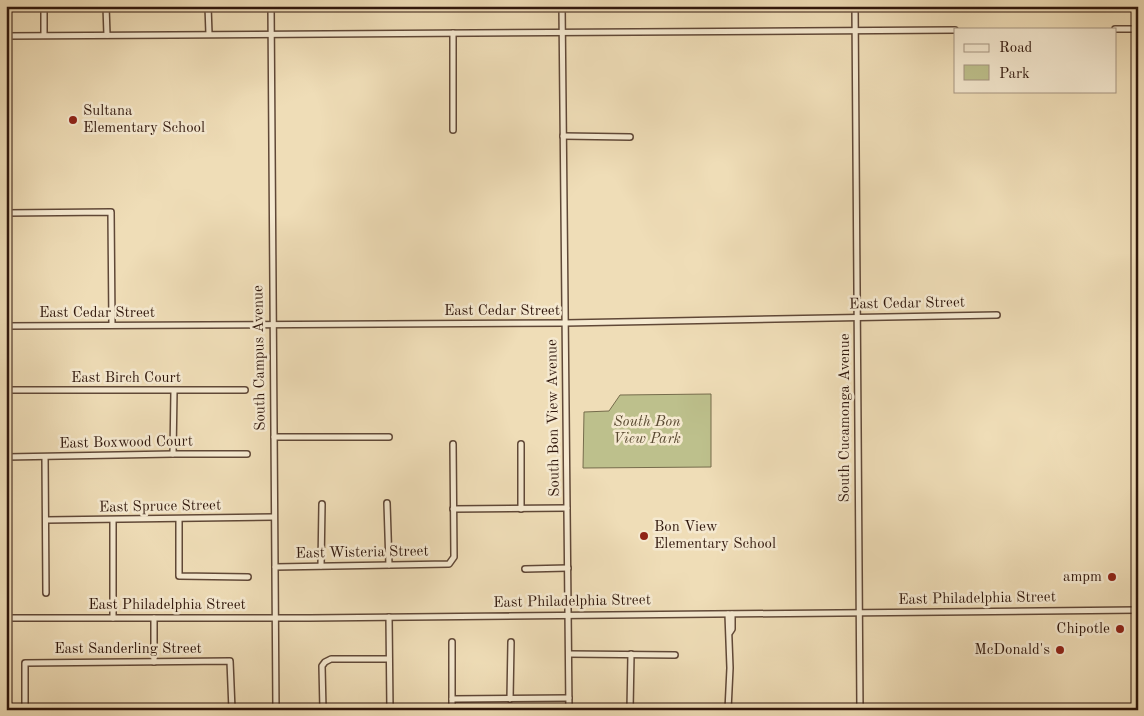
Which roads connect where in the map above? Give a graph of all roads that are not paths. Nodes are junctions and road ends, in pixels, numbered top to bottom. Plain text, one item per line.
1 (44, 6) edge
2 (106, 6) edge
3 (208, 6) edge
4 (271, 6) edge
5 (562, 6) edge
6 (855, 6) edge
7 (1116, 29) edge
8 (1138, 29) edge
9 (855, 30) junction
10 (954, 30) edge
11 (562, 31) junction
12 (453, 33) junction
13 (209, 34) junction
14 (271, 34) junction
15 (44, 35) junction
16 (106, 35) junction
17 (6, 36) edge
18 (453, 130) dead end
19 (563, 136) junction
20 (630, 137) dead end
21 (6, 213) edge
22 (998, 314) dead end
23 (857, 317) junction
24 (565, 323) junction
25 (272, 324) junction
26 (112, 325) junction
27 (6, 326) edge
28 (6, 390) edge
29 (245, 390) dead end
30 (174, 391) junction
31 (274, 437) junction
32 (389, 437) dead end
33 (453, 444) dead end
34 (521, 444) dead end
35 (173, 454) junction
36 (247, 454) dead end
37 (6, 457) edge
38 (45, 457) junction
39 (387, 503) dead end
40 (322, 504) dead end
41 (567, 508) junction
42 (454, 509) junction
43 (521, 509) junction
44 (274, 517) junction
45 (179, 519) junction
46 (46, 520) junction
47 (113, 520) junction
48 (389, 565) junction
49 (321, 566) junction
50 (275, 567) junction
51 (568, 568) junction
52 (525, 569) dead end
53 (248, 577) dead end
54 (46, 593) dead end
55 (1138, 610) edge
56 (730, 614) junction
57 (859, 614) junction
58 (568, 615) junction
59 (388, 617) junction
60 (6, 618) edge
61 (114, 618) junction
62 (154, 618) junction
63 (275, 618) junction
64 (452, 642) dead end
65 (511, 642) dead end
66 (569, 654) junction
67 (631, 654) junction
68 (675, 655) dead end
69 (389, 659) junction
70 (154, 662) junction
71 (569, 698) junction
72 (452, 699) junction
73 (510, 699) junction
74 (25, 710) edge
75 (232, 710) edge
76 (276, 710) edge
77 (323, 710) edge
78 (390, 710) edge
79 (452, 710) edge
80 (569, 710) edge
81 (630, 710) edge
82 (728, 710) edge
83 (860, 710) edge

1 - 15 street
2 - 16 street
3 - 13 street
4 - 14 street, South Campus Avenue
5 - 11 street, South Bon View Avenue
6 - 9 street, South Cucamonga Avenue
7 - 8 street
9 - 10 street
9 - 11 street
9 - 23 street, South Cucamonga Avenue
11 - 12 street
11 - 19 street, South Bon View Avenue
12 - 14 street
12 - 18 street
13 - 14 street
13 - 16 street
14 - 25 street, South Campus Avenue
15 - 16 street
15 - 17 street
19 - 20 street
19 - 24 street, South Bon View Avenue
21 - 26 street
22 - 23 street, East Cedar Street
23 - 24 street, East Cedar Street
23 - 57 street, South Cucamonga Avenue
24 - 25 street, East Cedar Street
24 - 41 street, South Bon View Avenue
25 - 26 street, East Cedar Street
25 - 31 street, South Campus Avenue
26 - 27 street, East Cedar Street
28 - 30 street, East Birch Court
29 - 30 street, East Birch Court
30 - 35 street
31 - 32 street
31 - 44 street, South Campus Avenue
33 - 42 street
34 - 43 street
35 - 36 street, East Boxwood Court
35 - 38 street, East Boxwood Court
37 - 38 street, East Boxwood Court
38 - 46 street
39 - 48 street
40 - 49 street
41 - 43 street
41 - 51 street, South Bon View Avenue
42 - 43 street
42 - 48 street, East Wisteria Street
44 - 45 street, East Spruce Street
44 - 50 street, South Campus Avenue
45 - 47 street, East Spruce Street
45 - 53 street
46 - 47 street, East Spruce Street
46 - 54 street
47 - 61 street
48 - 49 street, East Wisteria Street
49 - 50 street, East Wisteria Street
50 - 63 street, South Campus Avenue
51 - 52 street
51 - 58 street, South Bon View Avenue
55 - 57 street, East Philadelphia Street
56 - 57 street, East Philadelphia Street
56 - 58 street, East Philadelphia Street
56 - 82 street
57 - 83 street, South Cucamonga Avenue
58 - 59 street, East Philadelphia Street
58 - 66 street, South Bon View Avenue
59 - 63 street, East Philadelphia Street
59 - 69 street
60 - 61 street, East Philadelphia Street
61 - 62 street, East Philadelphia Street
62 - 63 street, East Philadelphia Street
62 - 70 street
63 - 76 street, South Campus Avenue
64 - 72 street
65 - 73 street
66 - 67 street
66 - 71 street, South Bon View Avenue
67 - 68 street
67 - 81 street
69 - 77 street
69 - 78 street
70 - 74 street, East Sanderling Street
70 - 75 street, East Sanderling Street
71 - 73 street
71 - 80 street, South Bon View Avenue
72 - 73 street
72 - 79 street

